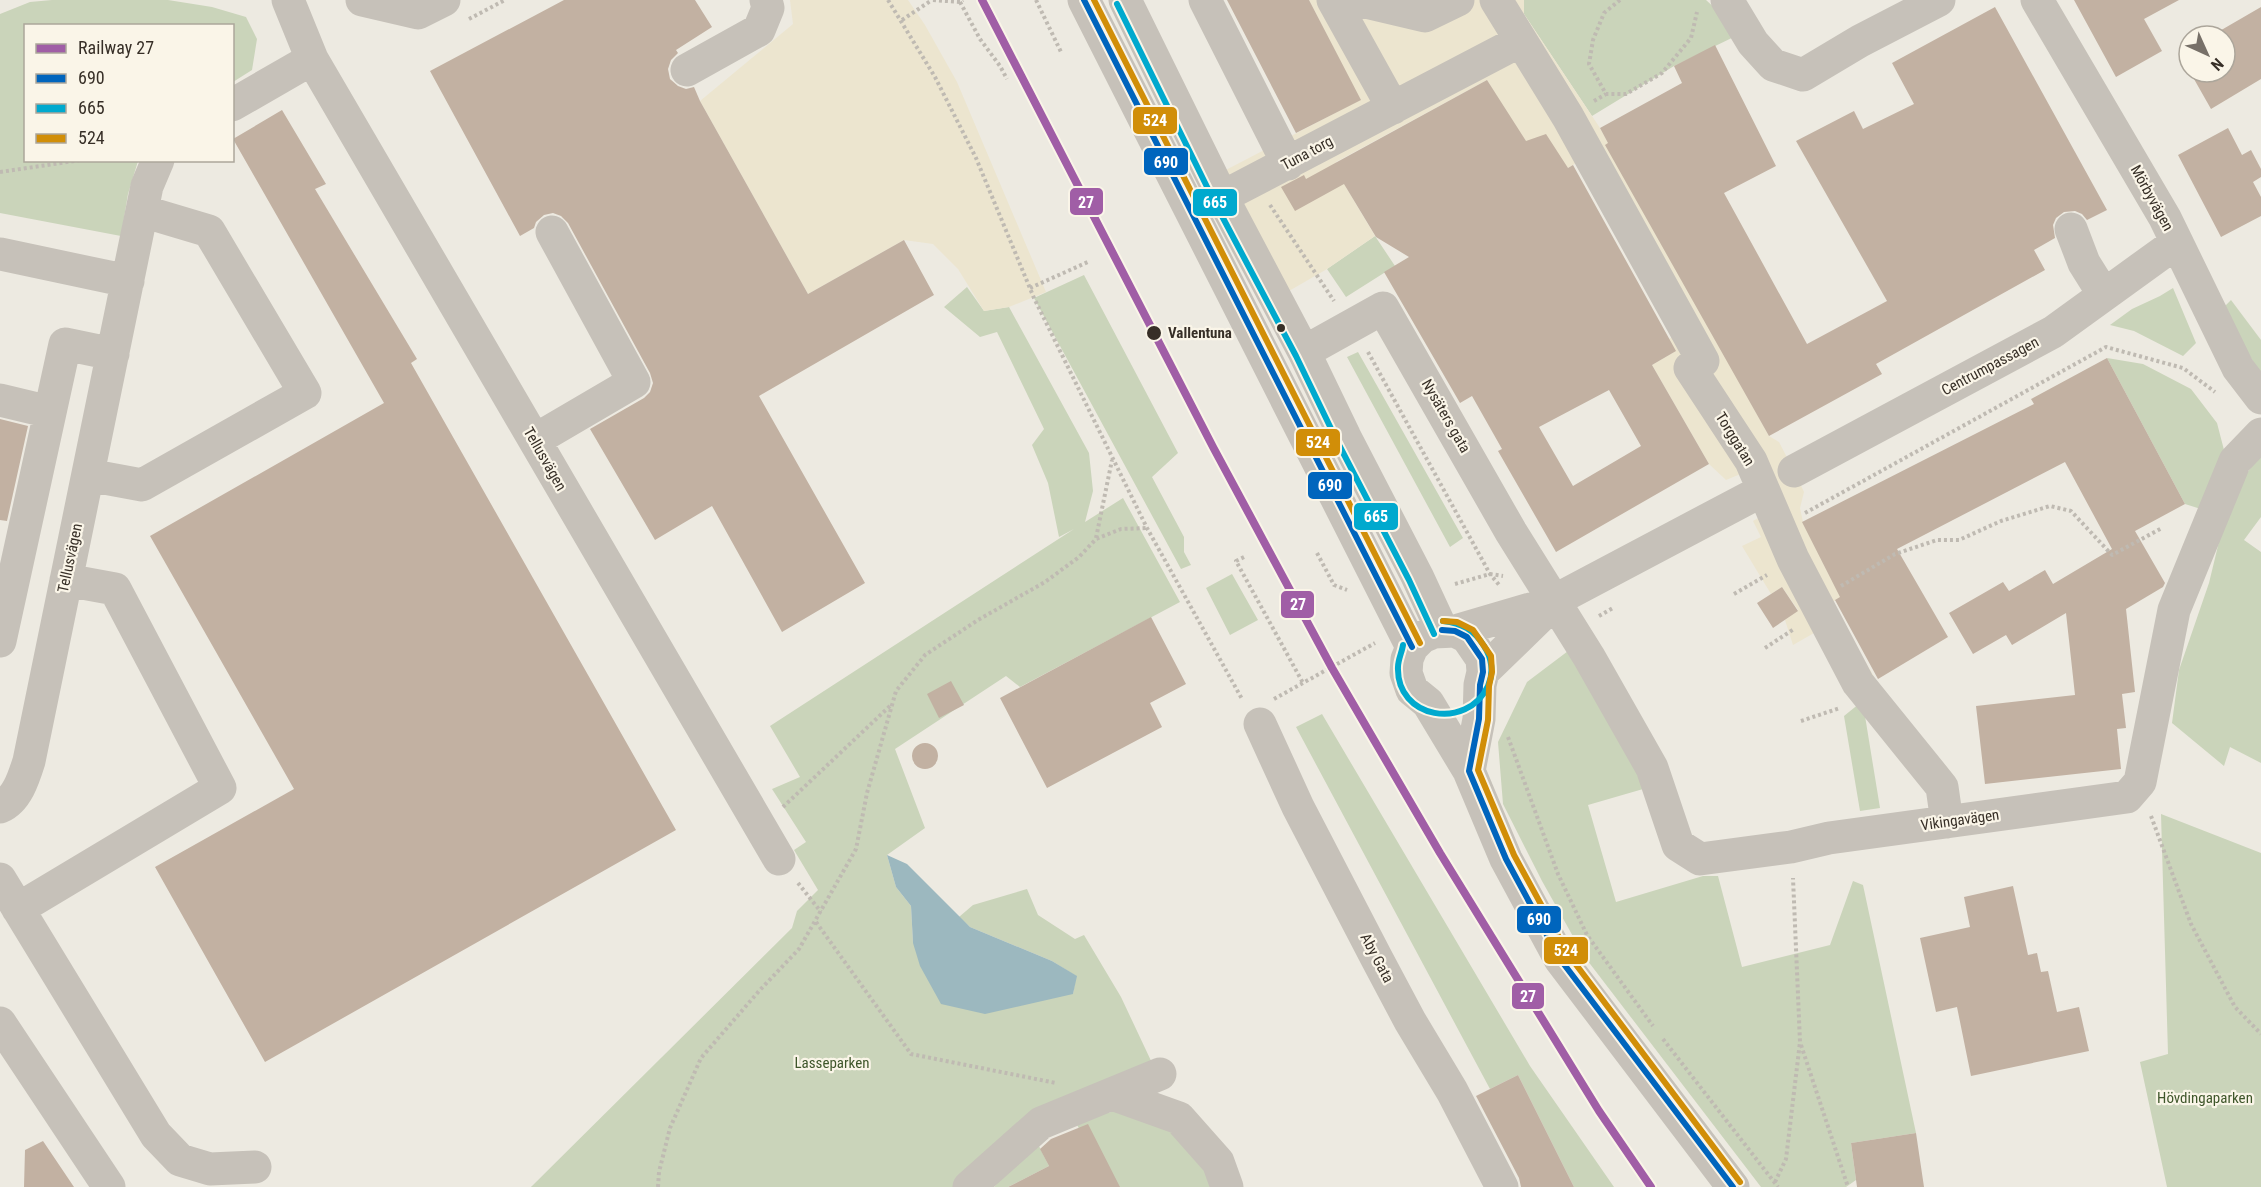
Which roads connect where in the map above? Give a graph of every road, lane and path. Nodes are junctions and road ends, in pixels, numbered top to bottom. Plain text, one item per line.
1 (288, 0) edge
2 (362, 0) edge
3 (444, 0) edge
4 (766, 0) edge
5 (888, 0) edge
6 (933, 0) edge
7 (1036, 0) edge
8 (1084, 0) edge
9 (1125, 0) edge
10 (1205, 0) edge
11 (1334, 0) edge
12 (1358, 0) edge
13 (1458, 0) edge
14 (1496, 0) edge
15 (1620, 0) edge
16 (1939, 0) edge
17 (2037, 0) edge
18 (961, 1) edge
19 (1712, 5) edge
20 (902, 20) junction
21 (1061, 52) dead end
22 (1526, 52) junction
23 (312, 59) junction
24 (687, 70) dead end
25 (1007, 79) dead end
26 (234, 104) edge
27 (1393, 108) junction
28 (68, 162) edge
29 (157, 162) edge
30 (1288, 164) junction
31 (0, 172) edge
32 (1254, 180) junction
33 (1222, 197) junction
34 (142, 211) junction
35 (2071, 230) dead end
36 (552, 232) dead end
37 (2175, 243) junction
38 (0, 254) edge
39 (1090, 261) dead end
40 (128, 281) junction
41 (1029, 288) junction
42 (2104, 295) junction
43 (1351, 325) junction
44 (1304, 352) junction
45 (112, 354) junction
46 (2217, 393) dead end
47 (2261, 398) edge
48 (0, 400) edge
49 (50, 412) junction
50 (2261, 434) edge
51 (535, 440) junction
52 (1112, 458) junction
53 (1794, 471) dead end
54 (88, 475) junction
55 (1754, 495) dead end
56 (1778, 521) junction
57 (1147, 528) junction
58 (2162, 528) dead end
59 (1096, 539) junction
60 (1317, 553) dead end
61 (1244, 556) dead end
62 (1793, 559) junction
63 (66, 580) junction
64 (1351, 591) dead end
65 (1734, 594) dead end
66 (1814, 601) junction
67 (1555, 602) junction
68 (1614, 607) dead end
69 (1516, 613) junction
70 (1573, 630) junction
71 (1448, 631) junction
72 (0, 641) edge
73 (1412, 647) junction
74 (1481, 678) junction
75 (1303, 683) dead end
76 (1861, 686) junction
77 (1428, 703) junction
78 (892, 704) junction
79 (1801, 721) dead end
80 (1260, 724) joint
81 (1508, 735) dead end
82 (1469, 771) junction
83 (2140, 782) junction
84 (0, 807) edge
85 (1947, 822) junction
86 (761, 828) junction
87 (1791, 847) junction
88 (779, 859) joint
89 (0, 879) edge
90 (18, 909) junction
91 (821, 912) junction
92 (816, 921) junction
93 (0, 1023) edge
94 (2261, 1034) edge
95 (1800, 1042) junction
96 (1160, 1074) dead end
97 (1057, 1083) dead end
98 (1112, 1094) junction
99 (255, 1167) dead end
100 (1776, 1185) edge
101 (109, 1187) edge
102 (657, 1187) edge
103 (969, 1187) edge
104 (1227, 1187) edge
105 (1502, 1187) edge
106 (1733, 1187) edge
107 (1848, 1187) edge

1 - 23 street, Tellusvägen
2 - 3 street
4 - 24 street
5 - 20 path
6 - 18 path
6 - 20 path
7 - 21 path
8 - 73 street
9 - 33 street
10 - 30 street
11 - 27 street
12 - 13 street
14 - 22 street
15 - 19 path
16 - 19 street
17 - 37 street, Mörbyvägen
18 - 25 path
20 - 41 path
22 - 27 street, Tuna torg
22 - 56 street, Torggatan
23 - 26 street
23 - 51 street, Tellusvägen
27 - 30 street, Tuna torg
28 - 31 path
29 - 34 street, Tellusvägen
30 - 32 street, Tuna torg
32 - 33 street, Tuna torg
32 - 43 path
33 - 44 street
34 - 40 street, Tellusvägen
34 - 54 street
35 - 42 street
36 - 51 street
37 - 42 street, Centrumpassagen
37 - 47 street, Mörbyvägen
38 - 40 street
39 - 41 path
40 - 45 street, Tellusvägen
41 - 52 path
42 - 53 street, Centrumpassagen
43 - 44 street, Nysäters gata
43 - 67 street, Nysäters gata
43 - 69 path
44 - 71 street
45 - 49 street
45 - 54 street, Tellusvägen
46 - 56 path
48 - 49 street
49 - 72 street
50 - 83 street
51 - 86 street, Tellusvägen
52 - 57 path
52 - 59 path
54 - 63 street, Tellusvägen
55 - 67 street
56 - 62 street, Torggatan
57 - 59 path
57 - 80 path
58 - 66 path
59 - 78 path
60 - 64 path
61 - 75 path
62 - 65 path
62 - 66 street, Torggatan
63 - 84 street, Tellusvägen
63 - 90 street
66 - 76 street, Torggatan
67 - 69 street
67 - 70 street, Vikingavägen
67 - 74 street
68 - 70 path
69 - 71 street
70 - 87 street, Vikingavägen
71 - 73 street
71 - 74 street
73 - 77 street
74 - 77 street
74 - 82 street
76 - 79 path
76 - 85 street, Torggatan
77 - 82 street
78 - 86 path
78 - 91 path
80 - 105 street, Aby Gata
81 - 100 path
82 - 106 street
83 - 85 street, Vikingavägen
83 - 94 path
85 - 87 street, Vikingavägen
86 - 88 street, Tellusvägen
87 - 95 path
88 - 91 path
89 - 90 street
90 - 99 street
91 - 92 path
92 - 97 path
92 - 102 path
93 - 101 street
95 - 100 path
95 - 107 path
96 - 98 street
98 - 103 street
98 - 104 street

